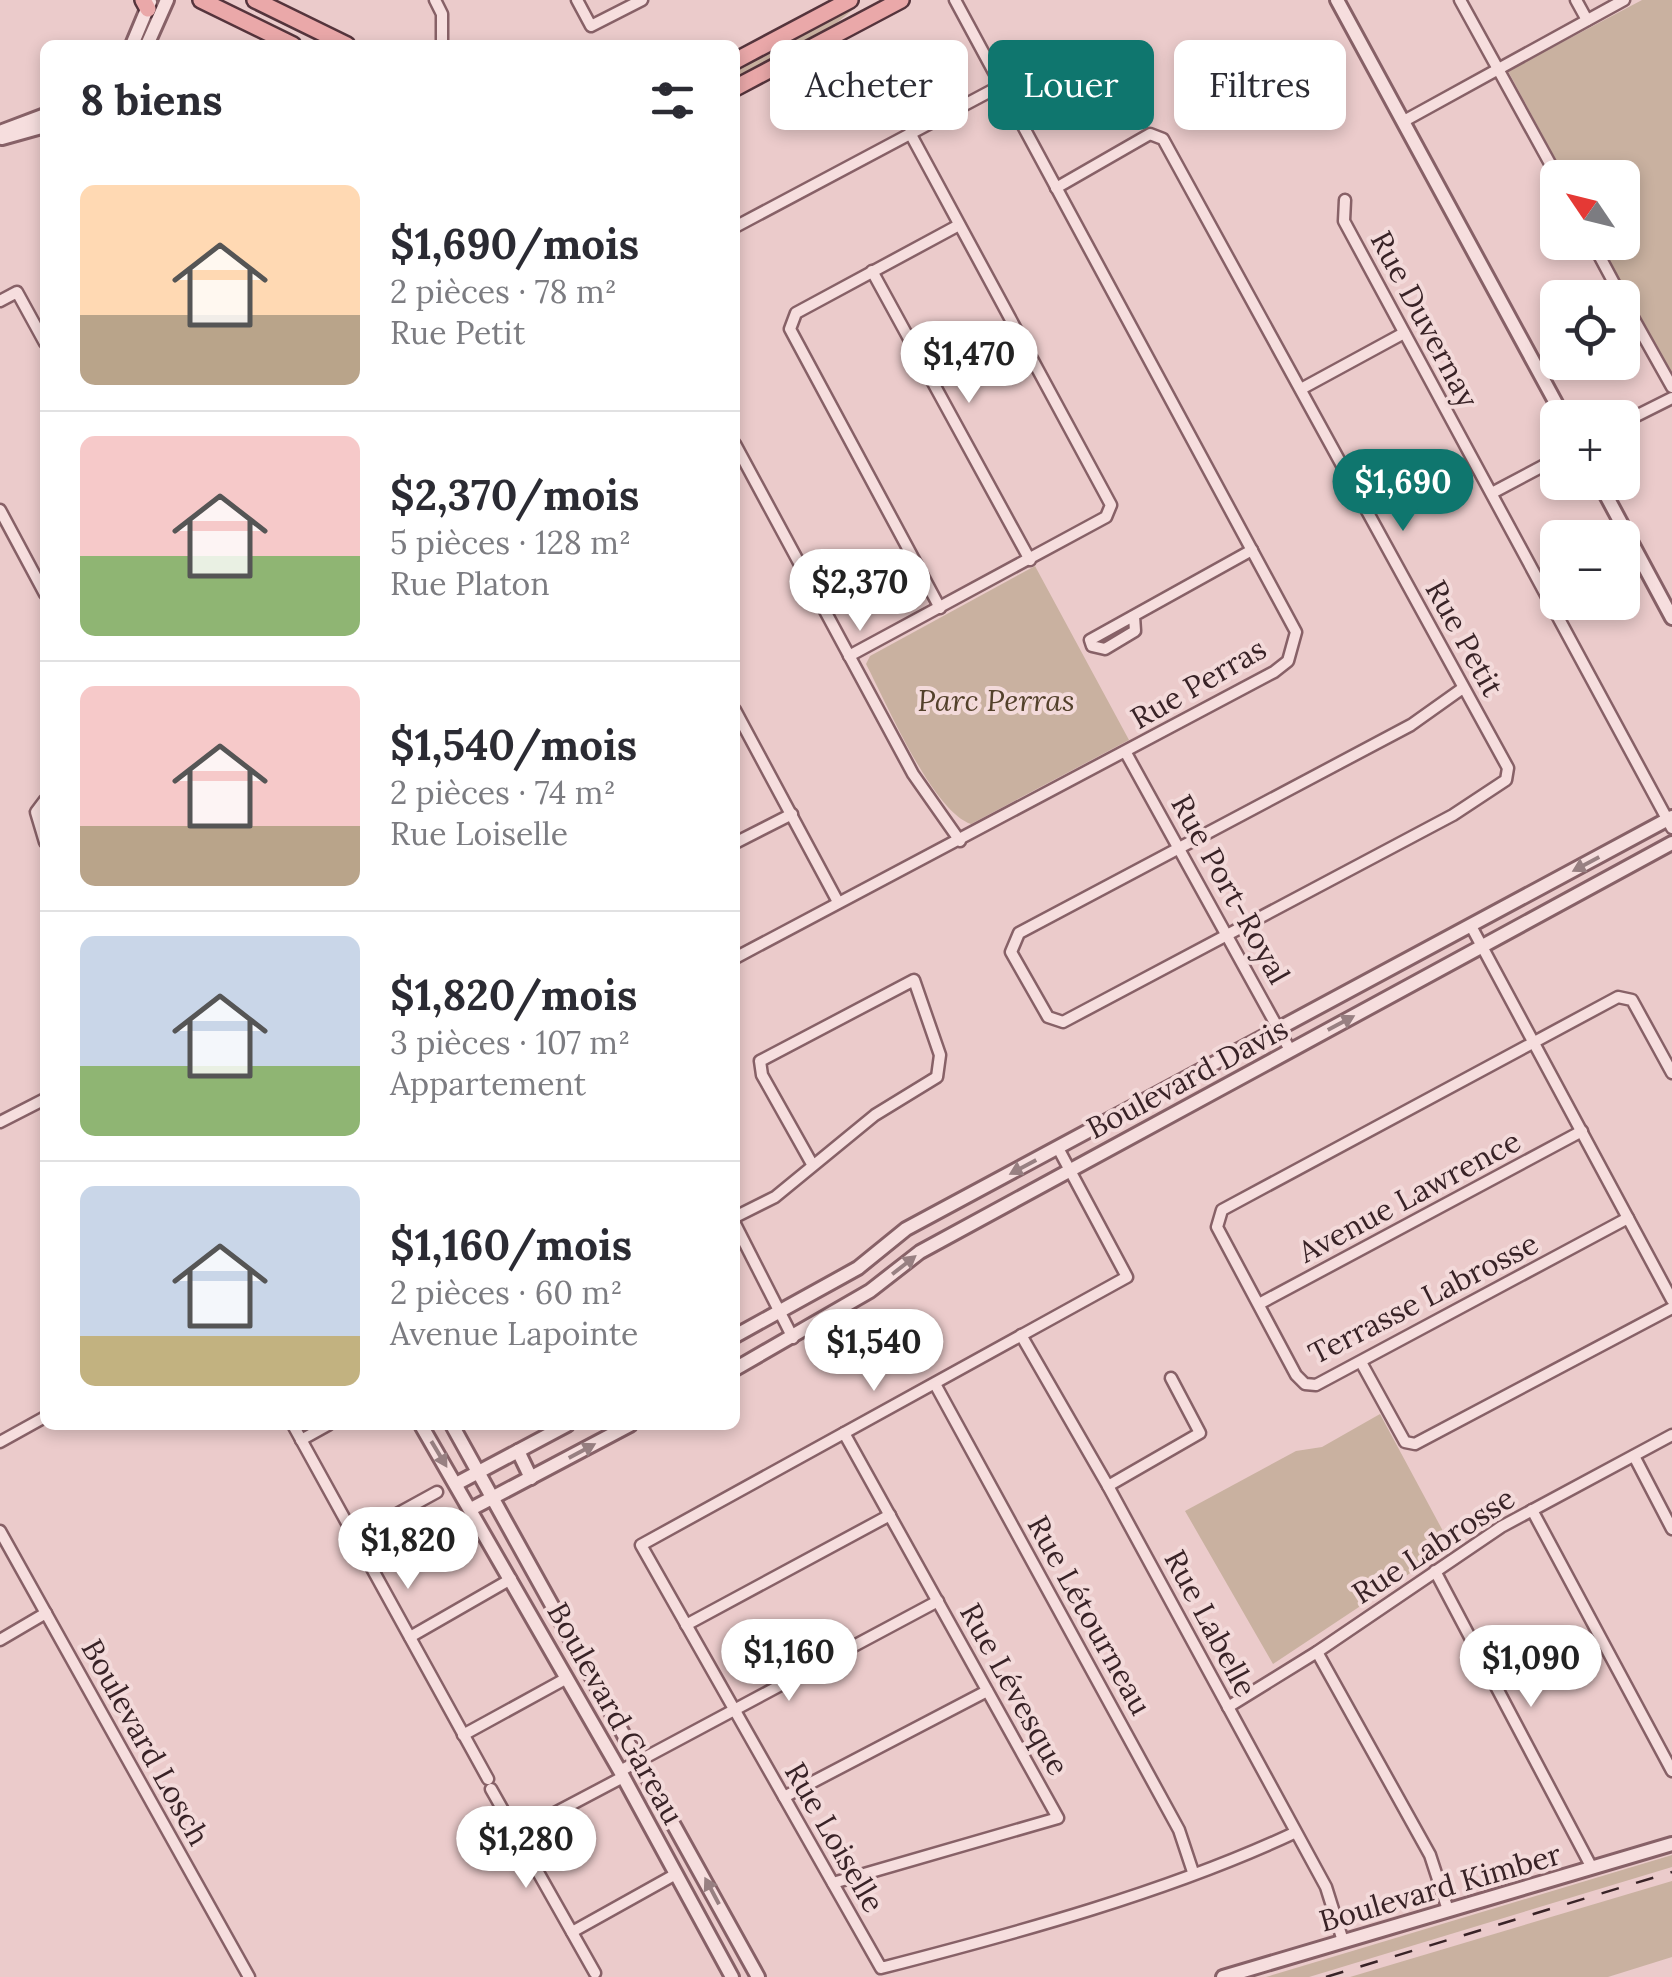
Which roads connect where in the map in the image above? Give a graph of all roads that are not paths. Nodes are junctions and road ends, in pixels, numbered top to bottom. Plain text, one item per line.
1 (168, 0) edge
2 (201, 0) edge
3 (255, 0) edge
4 (435, 0) edge
5 (578, 0) edge
6 (642, 0) edge
7 (850, 0) edge
8 (901, 0) edge
9 (955, 0) edge
10 (1337, 0) edge
11 (1460, 0) edge
12 (1576, 0) edge
13 (1624, 0) edge
14 (147, 3) edge
15 (1587, 20) junction
16 (134, 40) edge
17 (149, 40) edge
18 (283, 40) edge
19 (338, 40) edge
20 (442, 40) edge
21 (740, 58) edge
22 (988, 60) edge
23 (1499, 69) junction
24 (740, 85) edge
25 (988, 92) edge
26 (40, 116) edge
27 (1404, 120) junction
28 (40, 127) edge
29 (1026, 130) edge
30 (910, 133) junction
31 (0, 135) edge
32 (1548, 160) edge
33 (1056, 188) junction
34 (1346, 200) dead end
35 (740, 224) edge
36 (959, 225) junction
37 (872, 271) junction
38 (0, 302) edge
39 (1640, 330) edge
40 (1404, 333) junction
41 (40, 334) edge
42 (1672, 387) edge
43 (1301, 389) junction
44 (1672, 398) edge
45 (1554, 400) edge
46 (1640, 415) edge
47 (740, 453) edge
48 (1540, 468) edge
49 (1492, 493) junction
50 (1609, 500) edge
51 (0, 510) edge
52 (1252, 550) junction
53 (1030, 560) junction
54 (40, 585) edge
55 (940, 608) junction
56 (1134, 616) dead end
57 (1672, 618) edge
58 (849, 656) junction
59 (1464, 688) junction
60 (740, 719) edge
61 (1126, 753) junction
62 (40, 807) edge
63 (792, 814) junction
64 (1670, 822) edge
65 (40, 832) edge
66 (740, 840) edge
67 (960, 840) junction
68 (1672, 843) edge
69 (1180, 847) junction
70 (838, 902) junction
71 (1471, 926) junction
72 (1229, 936) junction
73 (1482, 947) junction
74 (740, 955) edge
75 (1278, 1030) junction
76 (1535, 1044) junction
77 (1290, 1050) junction
78 (1672, 1074) edge
79 (40, 1102) edge
80 (0, 1122) edge
81 (1582, 1132) junction
82 (1058, 1148) junction
83 (812, 1164) junction
84 (1071, 1169) junction
85 (740, 1217) edge
86 (1628, 1218) junction
87 (740, 1230) edge
88 (1672, 1300) edge
89 (1259, 1304) junction
90 (1672, 1308) edge
91 (780, 1312) junction
92 (740, 1333) edge
93 (1021, 1335) junction
94 (793, 1338) junction
95 (1362, 1364) junction
96 (740, 1366) edge
97 (1170, 1378) dead end
98 (935, 1384) junction
99 (40, 1420) edge
100 (295, 1430) edge
101 (319, 1430) edge
102 (425, 1430) edge
103 (455, 1430) edge
104 (558, 1430) edge
105 (621, 1430) edge
106 (844, 1433) junction
107 (1672, 1435) edge
108 (301, 1440) junction
109 (0, 1442) edge
110 (518, 1451) junction
111 (1634, 1456) junction
112 (478, 1472) junction
113 (531, 1478) junction
114 (456, 1484) junction
115 (1108, 1486) junction
116 (437, 1492) dead end
117 (492, 1498) junction
118 (472, 1510) junction
119 (1532, 1510) junction
120 (890, 1516) junction
121 (1672, 1529) edge
122 (0, 1532) edge
123 (355, 1537) junction
124 (1434, 1571) junction
125 (511, 1580) junction
126 (938, 1601) junction
127 (46, 1614) junction
128 (686, 1625) junction
129 (410, 1637) junction
130 (0, 1640) edge
131 (1318, 1652) junction
132 (567, 1678) junction
133 (987, 1690) junction
134 (1228, 1706) junction
135 (734, 1711) junction
136 (464, 1735) junction
137 (641, 1760) junction
138 (1672, 1771) edge
139 (622, 1774) junction
140 (784, 1798) junction
141 (517, 1833) junction
142 (1294, 1833) junction
143 (1672, 1844) edge
144 (1592, 1868) junction
145 (1194, 1872) junction
146 (676, 1874) junction
147 (833, 1883) junction
148 (1448, 1910) junction
149 (572, 1932) junction
150 (1343, 1942) junction
151 (595, 1973) dead end
152 (250, 1977) edge
153 (732, 1977) edge
154 (758, 1977) edge
155 (1223, 1977) edge

1 - 17 street
2 - 18 main road
3 - 19 main road
4 - 20 street
5 - 6 street
7 - 21 main road
8 - 24 main road
9 - 22 street, Rue Perras
10 - 27 street
11 - 23 street
12 - 15 street
13 - 15 street
14 - 16 street
15 - 23 street
23 - 27 street
23 - 32 street
25 - 30 street
26 - 31 street
27 - 45 street
28 - 31 street
29 - 33 street, Rue Perras
30 - 35 street
30 - 36 street
33 - 43 street, Rue Petit
33 - 52 street, Rue Perras
34 - 40 street, Rue Duvernay
36 - 37 street
36 - 53 street
37 - 53 street
37 - 55 street
38 - 41 street
39 - 42 street
40 - 43 street
40 - 49 street, Rue Duvernay
43 - 59 street, Rue Petit
44 - 46 street
47 - 58 street
48 - 49 street
49 - 64 street, Rue Duvernay
50 - 57 street
51 - 54 street
52 - 56 street
52 - 61 street, Rue Perras
53 - 55 street
55 - 58 street
58 - 67 street
59 - 69 street
59 - 72 street, Rue Petit
60 - 63 street
61 - 67 street, Rue Perras
61 - 69 street, Rue Port-Royal
62 - 65 street
63 - 66 street
63 - 70 street
64 -> 71 street, Boulevard Davis
67 - 70 street, Rue Perras
68 - 73 street, Boulevard Davis
69 - 72 street, Rue Port-Royal
69 - 72 street
70 - 74 street, Rue Perras
71 - 73 street
71 - 75 street, Boulevard Davis
72 - 75 street, Rue Port-Royal
73 - 76 street
77 -> 73 street, Boulevard Davis
75 - 77 street, Rue Port-Royal
75 - 82 street, Boulevard Davis
76 - 78 street, Terrasse Labrosse
76 - 81 street
76 - 89 street, Terrasse Labrosse
77 - 84 street, Boulevard Davis
79 - 80 street
81 - 86 street
81 - 89 street, Avenue Lawrence
82 - 84 street, Rue Loiselle
82 -> 91 street, Boulevard Davis
83 - 83 street
83 - 85 street
84 - 93 street, Rue Loiselle
94 -> 84 street, Boulevard Davis
86 - 88 street
86 - 95 street, Terrasse Labrosse
87 - 91 street
89 - 95 street, Terrasse Labrosse
90 - 95 street
91 - 92 street, Boulevard Davis
91 - 94 street
93 - 98 street, Rue Loiselle
93 - 115 street, Rue Labelle
94 - 96 street, Boulevard Davis
97 - 115 street
98 - 106 street, Rue Loiselle
98 - 145 street, Rue Létourneau
99 - 109 street
100 - 108 street
101 - 108 street
102 -> 114 street, Boulevard Gareau
103 - 112 street, Boulevard Gareau
104 - 110 street
113 -> 105 street
106 - 120 street, Rue Lévesque
106 - 128 street, Rue Loiselle
107 - 111 street, Rue Labrosse
108 - 123 street
110 - 112 street
110 - 113 street
111 - 119 street, Rue Labrosse
111 - 121 street
112 - 114 street
112 - 117 street, Boulevard Gareau
113 - 117 street
114 - 118 street, Boulevard Gareau
115 - 134 street, Rue Labelle
116 - 123 street
117 - 118 street
117 - 137 street, Boulevard Gareau
118 - 125 street, Boulevard Gareau
119 - 124 street, Rue Labrosse
119 - 138 street
120 - 126 street, Rue Lévesque
120 - 128 street
122 - 127 street, Boulevard Losch
123 - 129 street
124 - 131 street, Rue Labrosse
124 - 144 street
125 - 129 street
125 - 132 street, Boulevard Gareau
126 - 133 street, Rue Lévesque
126 - 135 street
127 - 130 street
127 - 152 street, Boulevard Losch
128 - 135 street, Rue Loiselle
129 - 136 street
131 - 134 street, Rue Labrosse
131 - 148 street
132 - 136 street
132 - 139 street, Boulevard Gareau
133 - 140 street
133 - 147 street, Rue Lévesque
134 - 142 street, Rue Labelle
135 - 137 street
135 - 140 street, Rue Loiselle
136 - 141 street
137 - 139 street
154 -> 137 street, Boulevard Gareau
139 - 141 street
139 - 146 street, Boulevard Gareau
140 - 147 street, Rue Loiselle
141 - 149 street
142 - 145 street, Rue Loiselle
142 - 150 street, Rue Labelle
143 - 144 street, Boulevard Kimber
144 - 148 street, Boulevard Kimber
145 - 147 street, Rue Loiselle
146 - 149 street
146 - 153 street, Boulevard Gareau
148 - 150 street, Boulevard Kimber
149 - 151 street
150 - 155 street, Boulevard Kimber

